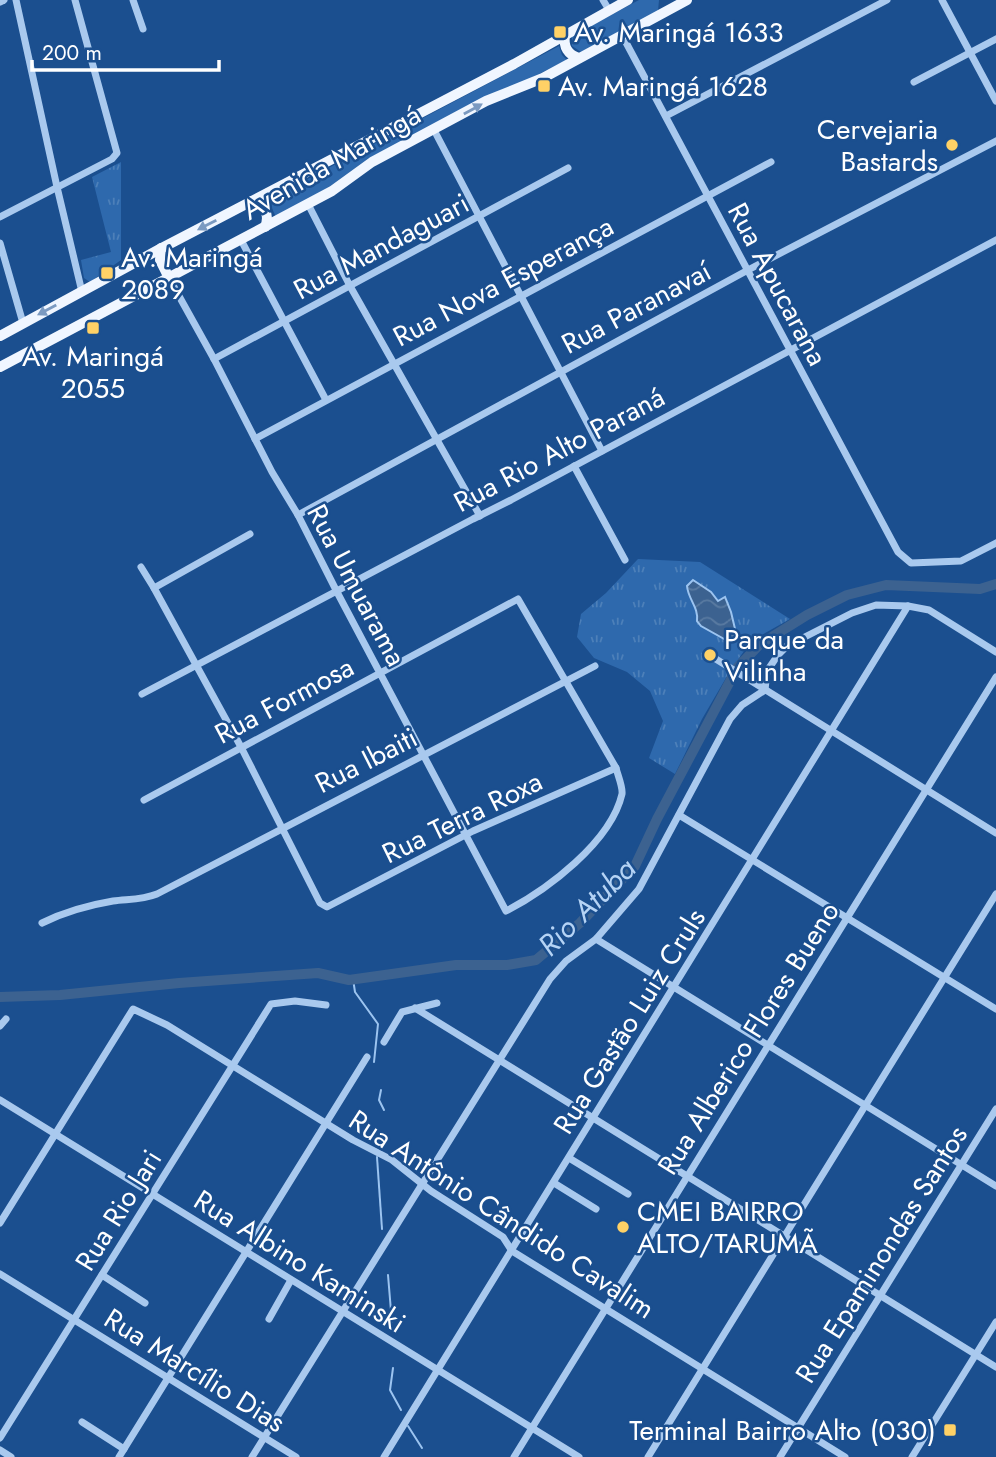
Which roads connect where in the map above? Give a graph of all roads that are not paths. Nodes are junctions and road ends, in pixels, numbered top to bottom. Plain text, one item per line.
1 (16, 0) edge
2 (75, 0) edge
3 (133, 0) edge
4 (603, 0) edge
5 (628, 0) edge
6 (687, 0) edge
7 (887, 0) edge
8 (942, 0) edge
9 (667, 6) edge
10 (609, 10) junction
11 (143, 29) dead end
12 (565, 35) junction
13 (622, 35) junction
14 (996, 38) edge
15 (970, 52) junction
16 (579, 58) junction
17 (914, 82) dead end
18 (996, 101) edge
19 (666, 116) junction
20 (433, 130) junction
21 (996, 141) edge
22 (771, 162) dead end
23 (568, 168) dead end
24 (57, 187) junction
25 (708, 195) junction
26 (252, 201) junction
27 (308, 204) junction
28 (0, 217) edge
29 (480, 217) junction
30 (265, 227) junction
31 (241, 240) junction
32 (996, 240) edge
33 (0, 243) edge
34 (161, 248) junction
35 (748, 270) junction
36 (169, 278) junction
37 (350, 286) junction
38 (82, 292) junction
39 (520, 295) junction
40 (284, 322) junction
41 (23, 323) junction
42 (0, 336) edge
43 (789, 350) junction
44 (214, 359) junction
45 (394, 363) junction
46 (0, 367) edge
47 (560, 372) junction
48 (326, 400) junction
49 (255, 439) junction
50 (438, 441) junction
51 (602, 451) junction
52 (574, 466) junction
53 (298, 515) junction
54 (480, 516) junction
55 (250, 534) dead end
56 (996, 543) edge
57 (625, 559) dead end
58 (141, 567) dead end
59 (154, 588) junction
60 (337, 592) junction
61 (908, 606) junction
62 (996, 652) edge
63 (711, 656) dead end
64 (595, 666) dead end
65 (197, 667) junction
66 (380, 674) junction
67 (996, 677) edge
68 (566, 681) junction
69 (765, 690) junction
70 (142, 694) dead end
71 (832, 731) junction
72 (241, 747) junction
73 (424, 754) junction
74 (616, 768) junction
75 (926, 790) junction
76 (144, 800) dead end
77 (679, 814) junction
78 (282, 827) junction
79 (996, 833) edge
80 (466, 835) junction
81 (753, 860) junction
82 (996, 894) edge
83 (847, 918) junction
84 (43, 923) dead end
85 (596, 939) junction
86 (944, 978) junction
87 (674, 987) junction
88 (437, 1003) dead end
89 (326, 1005) dead end
90 (415, 1008) junction
91 (996, 1009) edge
92 (384, 1042) dead end
93 (768, 1045) junction
94 (367, 1057) dead end
95 (499, 1060) junction
96 (233, 1066) junction
97 (0, 1100) edge
98 (865, 1105) junction
99 (996, 1109) edge
100 (594, 1118) junction
101 (326, 1124) junction
102 (55, 1134) junction
103 (569, 1158) junction
104 (961, 1164) junction
105 (687, 1176) junction
106 (554, 1183) junction
107 (421, 1184) junction
108 (996, 1186) edge
109 (152, 1194) junction
110 (628, 1194) dead end
111 (596, 1209) dead end
112 (2, 1213) edge
113 (0, 1223) edge
114 (784, 1236) junction
115 (512, 1251) junction
116 (246, 1252) junction
117 (0, 1274) edge
118 (102, 1275) junction
119 (291, 1280) junction
120 (880, 1295) junction
121 (145, 1303) dead end
122 (605, 1309) junction
123 (343, 1311) junction
124 (269, 1319) dead end
125 (74, 1320) junction
126 (996, 1322) edge
127 (976, 1354) junction
128 (996, 1367) edge
129 (702, 1369) junction
130 (438, 1370) junction
131 (168, 1378) junction
132 (82, 1422) dead end
133 (531, 1428) junction
134 (798, 1428) junction
135 (264, 1437) junction
136 (0, 1438) edge
137 (124, 1449) junction
138 (0, 1450) edge
139 (11, 1457) edge
140 (119, 1457) edge
141 (252, 1457) edge
142 (296, 1457) edge
143 (384, 1457) edge
144 (513, 1457) edge
145 (579, 1457) edge
146 (648, 1457) edge
147 (780, 1457) edge
148 (845, 1457) edge
149 (912, 1457) edge

1 - 24 street
2 - 24 street
3 - 11 street
4 - 10 street
5 - 10 main road, Avenida Maringá
6 - 9 main road, Avenida Maringá
7 - 19 street
8 - 15 street
9 - 13 main road, Avenida Maringá
10 - 12 main road, Avenida Maringá
12 - 16 main road
12 - 26 main road, Avenida Maringá
13 - 16 main road, Avenida Maringá
13 - 19 street, Rua Apucarana
14 - 15 street
15 - 17 street
15 - 18 street
20 -> 16 main road, Avenida Maringá
19 - 25 street, Rua Apucarana
20 - 27 main road, Avenida Maringá
20 - 29 street
21 - 35 street, Rua Paranavaí
22 - 25 street, Rua Nova Esperança
23 - 29 street, Rua Mandaguari
24 - 28 street
24 - 38 street
25 - 35 street, Rua Apucarana
25 - 39 street, Rua Nova Esperança
26 - 30 main road
26 -> 34 main road, Avenida Maringá
27 - 30 main road, Avenida Maringá
27 - 37 street
29 - 37 street, Rua Mandaguari
29 - 39 street
30 - 31 main road, Avenida Maringá
31 - 36 main road, Avenida Maringá
31 - 40 street
32 - 43 street, Rua Rio Alto Paraná
33 - 41 street
34 - 36 main road
34 - 38 main road, Avenida Maringá
35 - 43 street, Rua Apucarana
35 - 47 street, Rua Paranavaí
36 - 44 street, Rua Umuarama
36 - 46 main road, Avenida Maringá
37 - 40 street, Rua Mandaguari
37 - 45 street
38 -> 41 main road, Avenida Maringá
39 - 45 street, Rua Nova Esperança
39 - 47 street
40 - 44 street, Rua Mandaguari
40 - 48 street
41 - 42 main road, Avenida Maringá
43 - 51 street, Rua Rio Alto Paraná
43 - 56 street, Rua Apucarana
44 - 49 street, Rua Umuarama
45 - 48 street, Rua Nova Esperança
45 - 50 street
47 - 50 street, Rua Paranavaí
47 - 51 street
48 - 49 street, Rua Nova Esperança
49 - 53 street, Rua Umuarama
50 - 53 street, Rua Paranavaí
50 - 54 street
51 - 52 street, Rua Rio Alto Paraná
52 - 54 street, Rua Rio Alto Paraná
52 - 57 street
53 - 60 street, Rua Umuarama
54 - 60 street, Rua Rio Alto Paraná
55 - 59 street
58 - 59 street
59 - 65 street
60 - 65 street, Rua Rio Alto Paraná
60 - 66 street, Rua Umuarama
61 - 62 street
61 - 69 street
61 - 71 street, Rua Gastão Luiz Cruls
63 - 69 street
64 - 68 street, Rua Ibaiti
65 - 70 street, Rua Rio Alto Paraná
65 - 72 street
66 - 68 street, Rua Formosa
66 - 72 street, Rua Formosa
66 - 73 street, Rua Umuarama
67 - 75 street, Rua Alberico Flores Bueno
68 - 73 street, Rua Ibaiti
68 - 74 street
69 - 71 street
69 - 77 street
71 - 75 street
71 - 81 street, Rua Gastão Luiz Cruls
72 - 76 street, Rua Formosa
72 - 78 street
73 - 78 street, Rua Ibaiti
73 - 80 street, Rua Umuarama
74 - 80 street, Rua Terra Roxa
74 - 80 street, Rua Umuarama
75 - 79 street
75 - 83 street, Rua Alberico Flores Bueno
77 - 81 street
77 - 85 street
78 - 80 street, Rua Terra Roxa
78 - 84 street, Rua Ibaiti
81 - 83 street
81 - 87 street, Rua Gastão Luiz Cruls
82 - 86 street
83 - 86 street
83 - 93 street, Rua Alberico Flores Bueno
85 - 87 street
85 - 95 street
86 - 91 street
86 - 98 street
87 - 93 street
87 - 100 street, Rua Gastão Luiz Cruls
88 - 90 street
89 - 96 street, Rua Rio Jari
90 - 92 street
90 - 95 street
93 - 98 street
93 - 105 street, Rua Alberico Flores Bueno
94 - 101 street
95 - 100 street
95 - 107 street
96 - 101 street, Rua Antônio Cândido Cavalim
96 - 102 street, Rua Antônio Cândido Cavalim
96 - 109 street, Rua Rio Jari
97 - 102 street, Rua Albino Kaminski
98 - 104 street
98 - 114 street
99 - 104 street, Rua Epaminondas Santos
100 - 103 street, Rua Gastão Luiz Cruls
100 - 105 street
101 - 107 street, Rua Antônio Cândido Cavalim
101 - 116 street
102 - 109 street, Rua Albino Kaminski
102 - 112 street
103 - 106 street, Rua Gastão Luiz Cruls
103 - 110 street
104 - 108 street
104 - 120 street, Rua Epaminondas Santos
105 - 114 street
105 - 122 street, Rua Alberico Flores Bueno
106 - 111 street
106 - 115 street, Rua Gastão Luiz Cruls
107 - 115 street, Rua Antônio Cândido Cavalim
107 - 123 street
109 - 116 street, Rua Albino Kaminski
109 - 118 street, Rua Rio Jari
112 - 113 street
114 - 120 street
114 - 129 street
115 - 122 street, Rua Antônio Cândido Cavalim
115 - 130 street, Rua Gastão Luiz Cruls
116 - 119 street, Rua Albino Kaminski
116 - 131 street
117 - 125 street, Rua Marcílio Dias
118 - 121 street
118 - 125 street, Rua Rio Jari
119 - 123 street, Rua Albino Kaminski
119 - 124 street
120 - 127 street
120 - 134 street, Rua Epaminondas Santos
122 - 129 street, Rua Antônio Cândido Cavalim
122 - 133 street, Rua Alberico Flores Bueno
123 - 130 street, Rua Albino Kaminski
123 - 135 street
125 - 131 street, Rua Marcílio Dias
125 - 136 street, Rua Rio Jari
126 - 127 street
127 - 128 street
127 - 149 street
129 - 134 street, Rua Antônio Cândido Cavalim
129 - 146 street
130 - 133 street, Rua Albino Kaminski
130 - 143 street, Rua Gastão Luiz Cruls
131 - 135 street, Rua Marcílio Dias
131 - 137 street
132 - 137 street
133 - 144 street, Rua Alberico Flores Bueno
133 - 145 street, Rua Albino Kaminski
134 - 147 street, Rua Epaminondas Santos
134 - 148 street, Rua Antônio Cândido Cavalim
135 - 141 street
135 - 142 street, Rua Marcílio Dias
137 - 140 street
138 - 139 street

